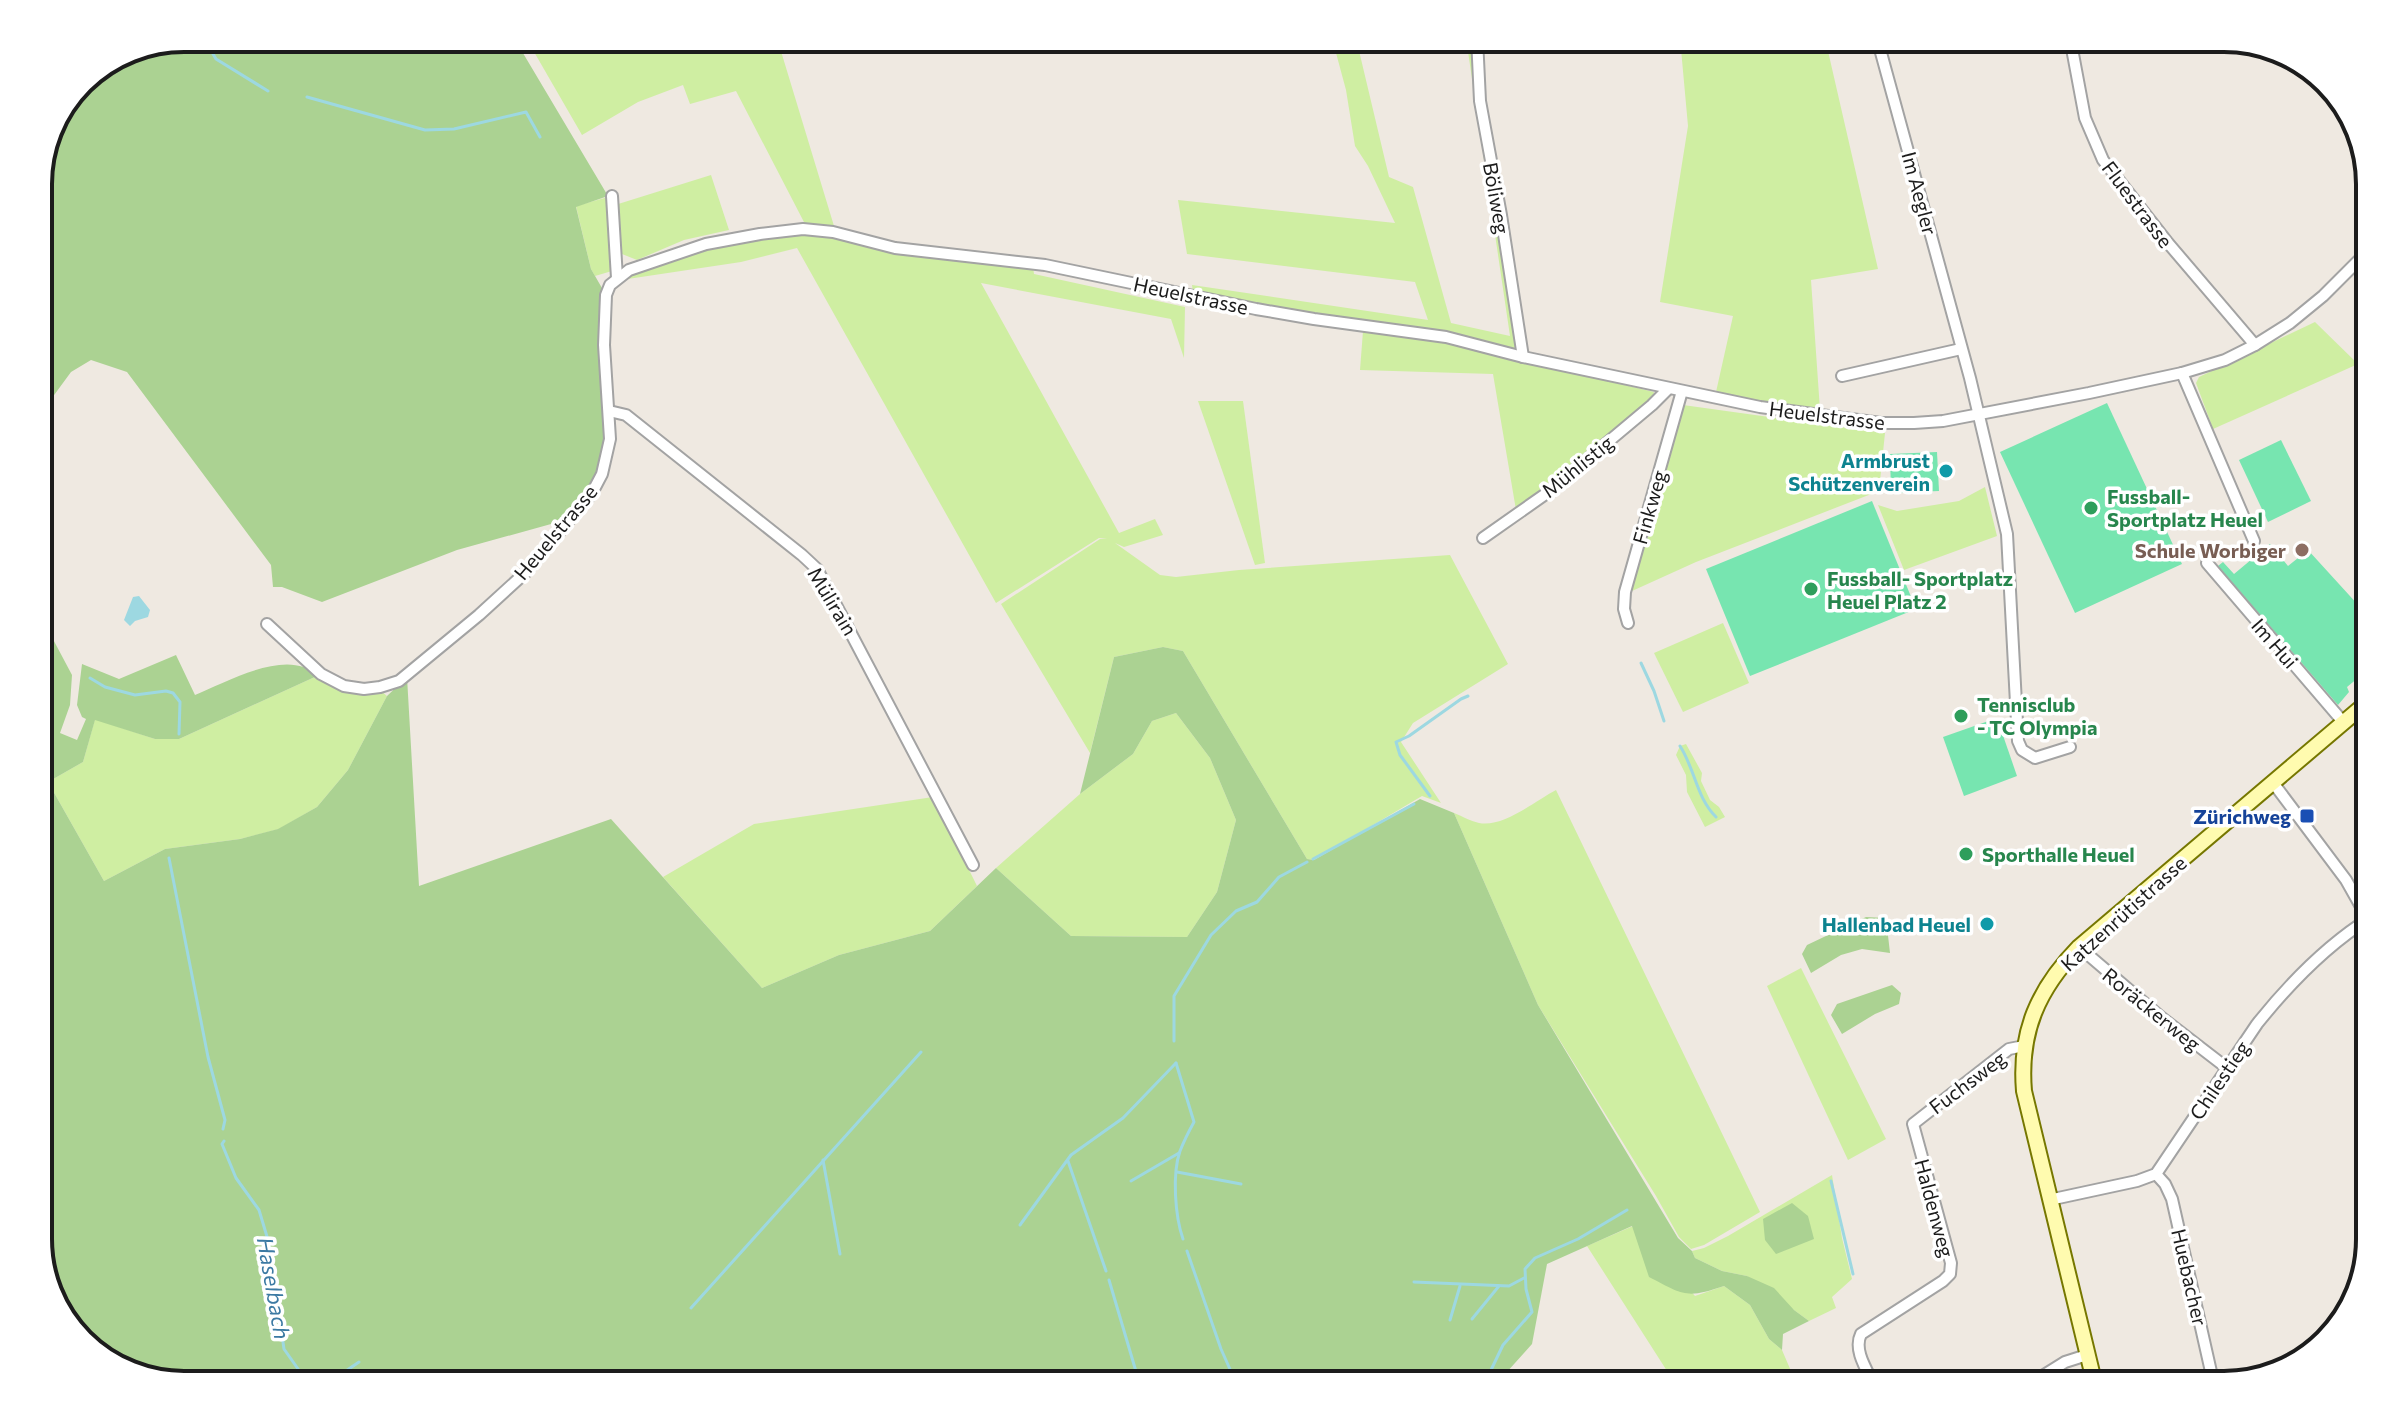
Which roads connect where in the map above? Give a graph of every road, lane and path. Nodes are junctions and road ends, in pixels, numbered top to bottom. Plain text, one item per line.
1 (1478, 52) edge
2 (1881, 52) edge
3 (2073, 52) edge
4 (612, 196) dead end
5 (2356, 263) edge
6 (617, 278) junction
7 (2255, 345) junction
8 (1961, 349) junction
9 (1523, 357) junction
10 (2182, 373) junction
11 (1842, 376) dead end
12 (1668, 389) junction
13 (1682, 391) junction
14 (609, 411) junction
15 (1978, 414) junction
16 (1483, 538) dead end
17 (2254, 541) dead end
18 (2207, 563) dead end
19 (1628, 623) dead end
20 (267, 624) dead end
21 (2356, 712) edge
22 (2344, 723) junction
23 (2070, 747) dead end
24 (2274, 784) junction
25 (973, 865) dead end
26 (2356, 897) edge
27 (2356, 928) edge
28 (2079, 947) junction
29 (2024, 1046) junction
30 (2227, 1068) junction
31 (1913, 1124) joint
32 (2156, 1174) junction
33 (2049, 1200) junction
34 (2087, 1355) junction
35 (1868, 1371) edge
36 (2051, 1371) edge
37 (2091, 1371) edge
38 (2211, 1371) edge

1 - 9 street, Böliweg
2 - 8 street, Im Aegler
3 - 7 street, Fluestrasse
4 - 6 street
5 - 7 street, Heuelstrasse
6 - 9 street, Heuelstrasse
6 - 14 street, Heuelstrasse
7 - 10 street, Heuelstrasse
8 - 11 street
8 - 15 street, Im Aegler
9 - 12 street, Heuelstrasse
10 - 15 street, Heuelstrasse
10 - 17 street
12 - 13 street, Heuelstrasse
12 - 16 street, Mühlistig
13 - 15 street, Heuelstrasse
13 - 19 street, Finkweg
14 - 20 street, Heuelstrasse
14 - 25 street, Mülirain
15 - 23 street, Im Aegler
18 - 22 street, Im Hui
21 - 22 street, Katzenrütistrasse
22 - 24 street, Katzenrütistrasse
24 - 26 street
24 - 28 street, Katzenrütistrasse
27 - 30 street, Chilestieg
28 - 29 street, Katzenrütistrasse
28 - 30 street, Roräckerweg
29 - 31 street, Fuchsweg
29 - 33 street, Katzenrütistrasse
30 - 32 street, Chilestieg
31 - 35 street, Haldenweg
32 - 33 street
32 - 38 street, Huebacher
33 - 34 street, Katzenrütistrasse
34 - 36 street
34 - 37 street, Katzenrütistrasse

